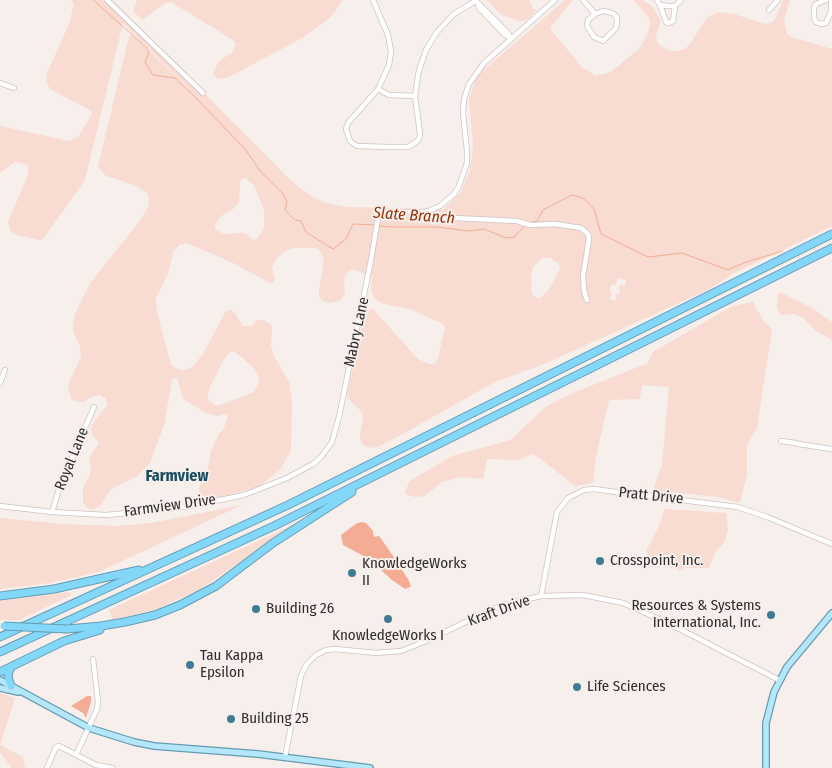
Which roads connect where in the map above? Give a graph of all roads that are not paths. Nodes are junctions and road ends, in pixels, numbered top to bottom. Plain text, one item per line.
1 (106, 0) edge
2 (373, 0) edge
3 (555, 0) edge
4 (584, 0) edge
5 (657, 0) edge
6 (681, 0) edge
7 (778, 0) edge
8 (826, 0) edge
9 (831, 0) edge
10 (476, 1) edge
11 (660, 5) junction
12 (675, 6) junction
13 (769, 10) dead end
14 (595, 14) junction
15 (512, 38) junction
16 (0, 83) edge
17 (14, 88) dead end
18 (378, 89) junction
19 (203, 93) dead end
20 (415, 96) junction
21 (426, 212) junction
22 (832, 234) edge
23 (832, 248) edge
24 (587, 300) dead end
25 (5, 370) dead end
26 (0, 383) edge
27 (94, 407) dead end
28 (781, 441) dead end
29 (832, 449) edge
30 (327, 450) joint
31 (377, 475) junction
32 (0, 506) edge
33 (52, 512) junction
34 (832, 544) edge
35 (152, 568) junction
36 (0, 596) edge
37 (541, 596) junction
38 (832, 613) edge
39 (125, 622) junction
40 (2, 626) edge
41 (0, 637) edge
42 (0, 652) edge
43 (93, 659) dead end
44 (12, 666) junction
45 (0, 672) edge
46 (0, 680) edge
47 (779, 680) junction
48 (11, 686) junction
49 (0, 688) edge
50 (24, 693) junction
51 (89, 728) junction
52 (76, 755) junction
53 (286, 757) junction
54 (342, 766) edge
55 (46, 768) edge
56 (113, 768) edge
57 (370, 768) edge
58 (766, 768) edge

1 - 19 street
2 - 18 street
3 - 15 street
4 - 14 street
5 - 11 street
6 - 12 street
7 - 13 street
8 - 9 street
10 - 15 street
10 - 20 street
11 - 12 street
11 - 12 street
14 - 14 street
15 - 21 street
16 - 17 street
18 - 20 street
18 - 20 street
21 - 24 street
21 - 30 street, Mabry Lane
22 - 35 highway
23 - 31 highway
25 - 26 street
27 - 33 street, Royal Lane
28 - 29 street
30 - 33 street, Farmview Drive
31 - 39 highway
31 - 42 highway
32 - 33 street, Farmview Drive
34 - 37 street, Pratt Drive
35 - 36 highway
35 - 41 highway
37 - 47 street, Kraft Drive
37 - 53 street, Kraft Drive
38 - 47 main road
39 - 40 highway, bridge
39 - 44 highway
43 - 51 street
44 - 45 highway
44 - 48 highway
46 - 48 main road
47 - 58 main road
48 - 50 main road
49 - 50 main road
50 - 51 main road
51 - 52 street
51 - 53 main road
52 - 55 street
52 - 56 street
53 - 54 main road
54 - 57 main road

